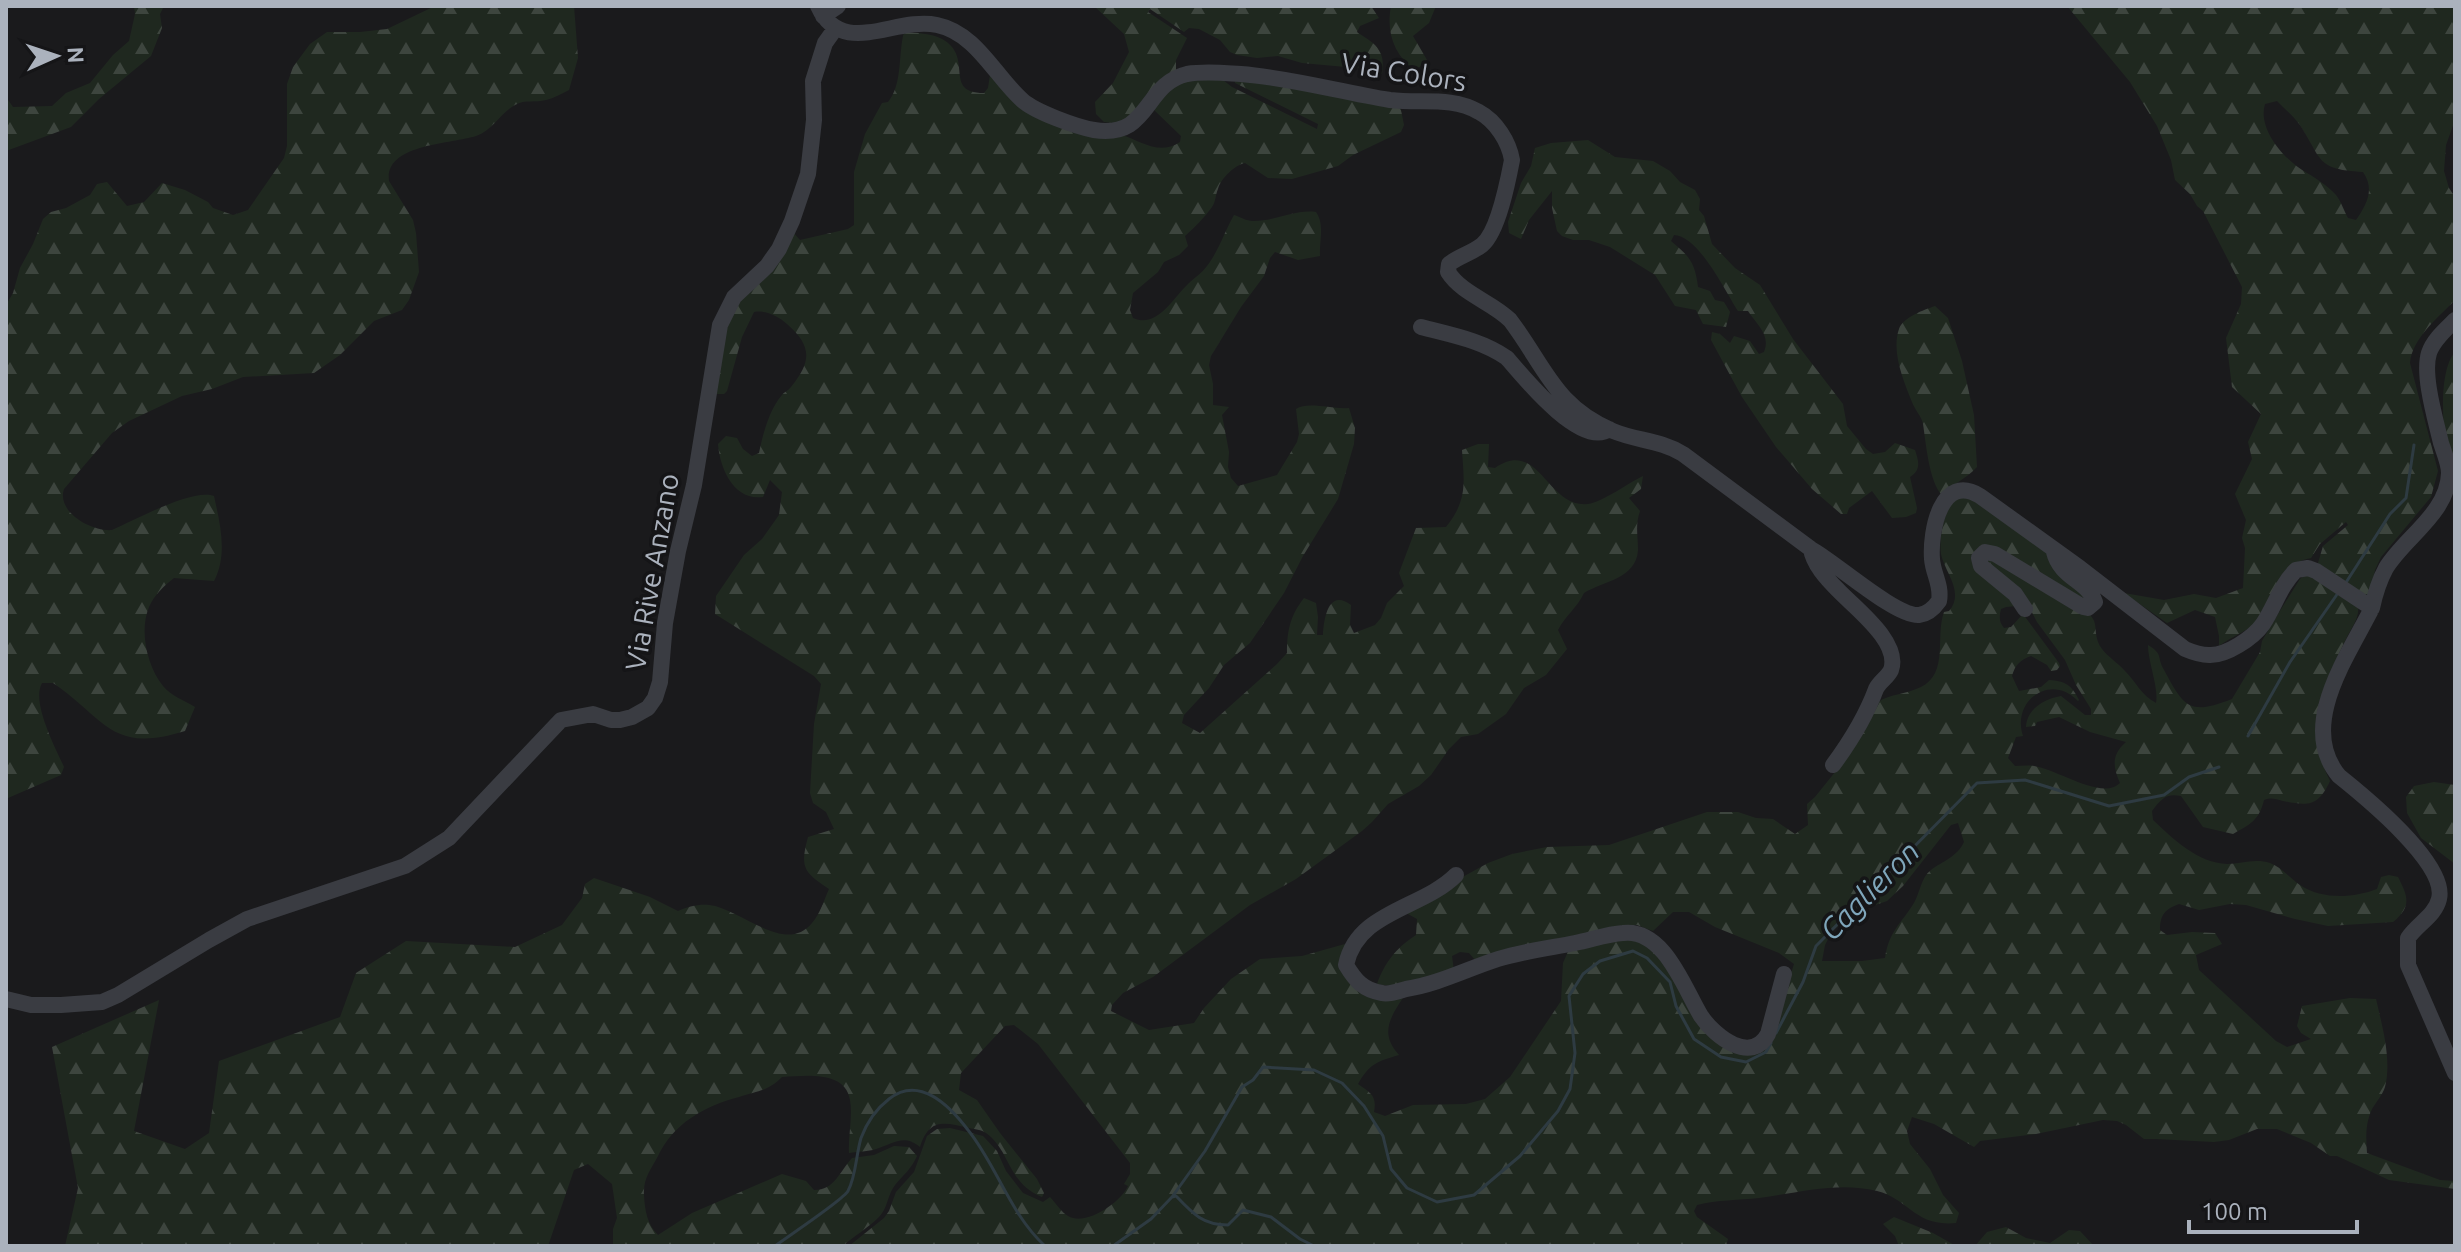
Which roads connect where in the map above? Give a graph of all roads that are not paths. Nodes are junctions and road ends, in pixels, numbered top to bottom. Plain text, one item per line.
1 (838, 6) edge
2 (820, 11) edge
3 (835, 29) junction
4 (2455, 320) edge
5 (1421, 327) dead end
6 (1609, 429) junction
7 (1811, 549) junction
8 (2054, 550) junction
9 (2365, 604) junction
10 (2025, 609) dead end
11 (1833, 765) dead end
12 (1456, 875) dead end
13 (1784, 974) dead end
14 (6, 999) edge
15 (2455, 1073) edge

1 - 2 street
2 - 3 street
3 - 6 street, Via Colors
3 - 14 street, Via Rive Anzano
4 - 9 street
5 - 6 street
6 - 7 street, Via Colors
7 - 8 street, Via Colors
7 - 11 street
8 - 9 street
8 - 10 street
9 - 15 street
12 - 13 street

